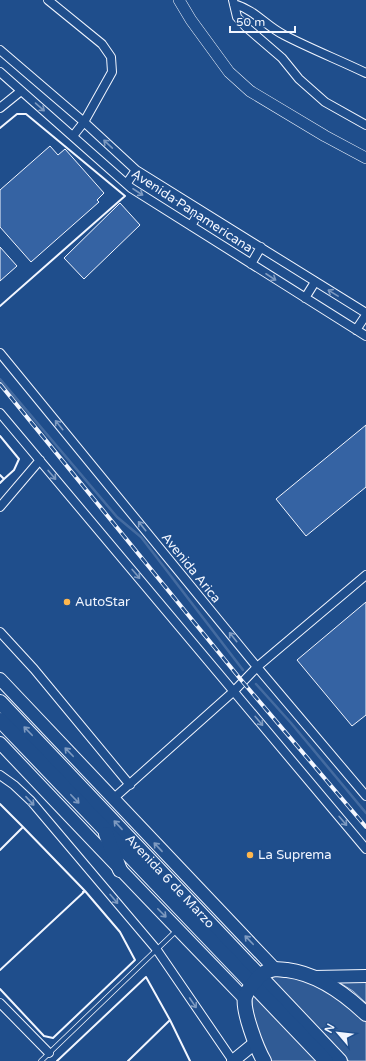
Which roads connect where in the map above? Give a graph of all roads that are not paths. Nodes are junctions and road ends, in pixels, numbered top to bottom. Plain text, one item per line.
1 (48, 0) edge
2 (179, 0) edge
3 (234, 2) edge
4 (0, 50) edge
5 (0, 72) edge
6 (366, 73) edge
7 (21, 91) junction
8 (0, 108) edge
9 (84, 122) junction
10 (366, 125) edge
11 (73, 136) junction
12 (366, 158) edge
13 (136, 170) junction
14 (127, 184) junction
15 (200, 210) junction
16 (191, 226) junction
17 (261, 247) junction
18 (250, 264) junction
19 (315, 282) junction
20 (304, 298) junction
21 (366, 314) edge
22 (356, 330) junction
23 (366, 336) edge
24 (0, 353) edge
25 (0, 413) edge
26 (40, 460) junction
27 (0, 507) edge
28 (366, 575) edge
29 (0, 632) edge
30 (257, 667) junction
31 (0, 679) edge
32 (234, 691) junction
33 (0, 702) edge
34 (0, 720) edge
35 (0, 743) edge
36 (0, 776) edge
37 (130, 785) junction
38 (366, 796) edge
39 (114, 798) junction
40 (104, 828) junction
41 (366, 849) edge
42 (120, 870) junction
43 (178, 929) junction
44 (157, 950) junction
45 (275, 969) junction
46 (366, 976) edge
47 (314, 977) junction
48 (256, 980) junction
49 (245, 999) junction
50 (0, 1002) edge
51 (366, 1014) edge
52 (255, 1043) junction
53 (49, 1053) junction
54 (41, 1061) edge
55 (233, 1061) edge
56 (264, 1061) edge
57 (326, 1061) edge
58 (340, 1061) edge

1 - 9 street
2 - 12 main road
3 - 6 street
3 - 10 street
4 - 9 street, Avenida Panamericana
5 - 7 street, Avenida Panamericana
7 - 8 street
7 -> 11 street, Avenida Panamericana
9 - 11 street
13 -> 9 street, Avenida Panamericana
11 - 14 street, Avenida Panamericana
13 - 14 street
13 - 15 street, Avenida Panamericana
14 -> 16 street, Avenida Panamericana
15 - 16 street
15 - 17 street, Avenida Panamericana
16 - 18 street, Avenida Panamericana
17 - 18 street
17 - 19 street, Avenida Panamericana
18 -> 20 street, Avenida Panamericana
19 - 20 street
21 -> 19 street, Avenida Panamericana
20 - 22 street, Avenida Panamericana
21 - 22 street
22 - 23 street, Avenida Panamericana
30 -> 24 street, Avenida Arica
25 - 26 street
26 - 27 street
26 -> 32 street
28 - 30 street
29 - 37 street
30 - 32 street
30 - 38 street, Avenida Arica
39 -> 31 main road, Avenida 6 de Marzo
32 - 37 street
32 -> 41 street
48 -> 33 highway, Avenida 6 de Marzo
34 -> 40 highway, Avenida 6 de Marzo
35 - 42 main road, Avenida 6 de Marzo
36 -> 44 street
37 - 39 street
45 -> 39 main road, Avenida 6 de Marzo
40 - 42 highway
40 - 48 highway, Avenida 6 de Marzo
42 -> 43 main road, Avenida 6 de Marzo
43 - 44 lane
43 - 49 main road, Avenida 6 de Marzo
44 - 53 lane
44 -> 55 street
45 - 47 highway
45 - 48 highway
46 - 47 main road
47 - 51 highway
48 - 49 highway
48 - 57 highway, Avenida 6 de Marzo
48 - 58 highway, Avenida 6 de Marzo
49 - 52 highway
50 - 53 street
52 - 55 main road
52 - 56 highway
53 - 54 lane

